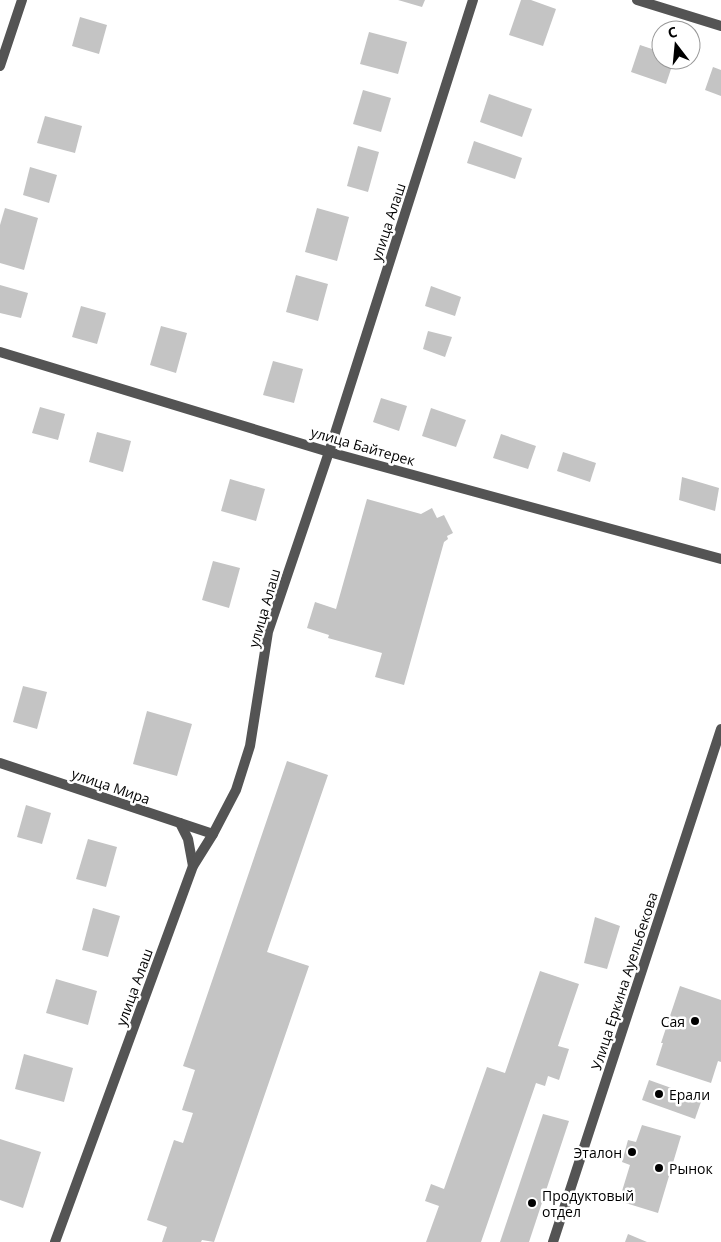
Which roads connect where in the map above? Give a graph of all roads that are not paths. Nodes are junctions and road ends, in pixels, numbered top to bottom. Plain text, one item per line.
1 (22, 0) edge
2 (473, 0) edge
3 (637, 0) edge
4 (721, 26) edge
5 (0, 66) edge
6 (0, 352) edge
7 (329, 452) junction
8 (721, 560) edge
9 (721, 729) edge
10 (0, 763) edge
11 (180, 823) junction
12 (213, 834) junction
13 (193, 866) junction
14 (55, 1242) edge
15 (553, 1242) edge

1 - 5 street
2 - 7 street, улица Алаш
3 - 4 street
6 - 7 street, улица Байтерек
7 - 8 street, улица Байтерек
7 - 12 street, улица Алаш
9 - 15 street, Улица Еркина Ауельбекова
10 - 11 street, улица Мира
11 - 12 street, улица Мира
11 - 13 street
12 - 13 street, улица Алаш
13 - 14 street, улица Алаш

